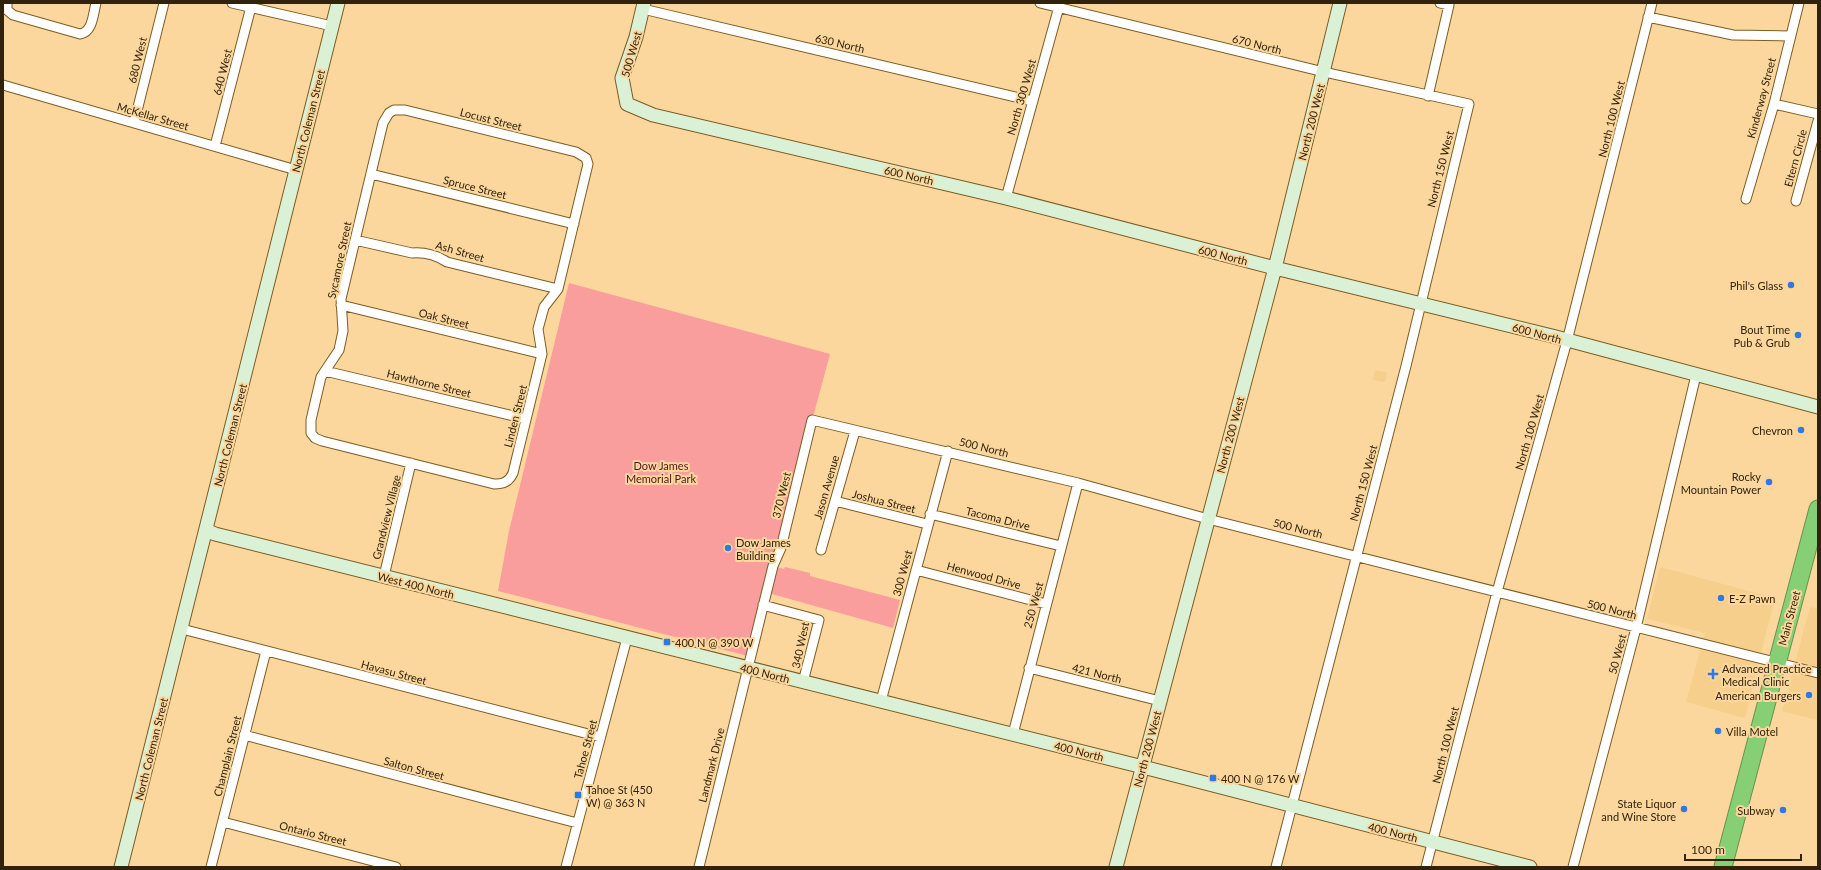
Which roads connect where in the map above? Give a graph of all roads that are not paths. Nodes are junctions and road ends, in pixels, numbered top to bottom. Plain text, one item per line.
1 (96, 3) edge
2 (164, 3) edge
3 (232, 3) edge
4 (338, 3) edge
5 (1040, 3) edge
6 (1340, 3) edge
7 (1652, 3) edge
8 (1799, 3) edge
9 (1445, 4) edge
10 (251, 5) edge
11 (7, 6) edge
12 (644, 6) edge
13 (1059, 6) edge
14 (1648, 17) junction
15 (332, 26) junction
16 (1790, 36) junction
17 (1324, 72) junction
18 (3, 85) edge
19 (1428, 96) junction
20 (1032, 101) junction
21 (627, 104) joint
22 (1469, 104) joint
23 (1774, 104) junction
24 (389, 113) joint
25 (1818, 114) edge
26 (1818, 121) edge
27 (134, 123) junction
28 (215, 146) junction
29 (586, 158) joint
30 (296, 170) junction
31 (371, 174) junction
32 (1006, 198) junction
33 (1746, 199) dead end
34 (1796, 201) dead end
35 (574, 224) junction
36 (355, 240) junction
37 (1275, 268) junction
38 (558, 289) junction
39 (1420, 304) junction
40 (341, 305) junction
41 (1568, 341) junction
42 (542, 354) junction
43 (325, 371) junction
44 (1696, 375) junction
45 (1818, 407) edge
46 (526, 419) junction
47 (812, 420) joint
48 (855, 431) junction
49 (311, 433) joint
50 (948, 451) junction
51 (411, 464) junction
52 (1078, 482) junction
53 (835, 500) junction
54 (1818, 509) edge
55 (930, 514) junction
56 (1208, 518) junction
57 (927, 524) junction
58 (206, 530) junction
59 (1061, 546) junction
60 (821, 550) dead end
61 (1356, 555) junction
62 (916, 570) junction
63 (384, 576) junction
64 (1497, 592) junction
65 (1046, 604) junction
66 (763, 605) junction
67 (1636, 628) junction
68 (182, 629) junction
69 (627, 638) junction
70 (266, 651) junction
71 (1778, 663) junction
72 (747, 668) junction
73 (1029, 668) junction
74 (1818, 673) edge
75 (803, 682) junction
76 (1160, 700) junction
77 (880, 701) junction
78 (1013, 734) junction
79 (244, 735) junction
80 (600, 737) junction
81 (1143, 767) junction
82 (1292, 806) junction
83 (223, 822) junction
84 (577, 824) junction
85 (1433, 842) junction
86 (121, 867) edge
87 (212, 867) edge
88 (396, 867) edge
89 (566, 867) edge
90 (699, 867) edge
91 (1116, 867) edge
92 (1276, 867) edge
93 (1426, 867) edge
94 (1530, 867) edge
95 (1573, 867) edge
96 (1723, 867) edge

1 - 11 street
2 - 27 street, 680 West
3 - 10 street
4 - 15 street, North Coleman Street
5 - 13 street, 670 North
6 - 17 street, North 200 West
7 - 14 street, North 100 West
8 - 16 street, Kinderway Street
9 - 19 street
10 - 15 street
10 - 28 street, 640 West
12 - 20 street, 630 North
12 - 21 street, 500 West
13 - 17 street, 670 North
13 - 20 street, North 300 West
14 - 16 street
14 - 41 street, North 100 West
15 - 30 street, North Coleman Street
16 - 23 street, Kinderway Street
17 - 19 street, 670 North
17 - 37 street, North 200 West
18 - 27 street, McKellar Street
19 - 22 street, 670 North
20 - 32 street, North 300 West
21 - 32 street, 600 North
22 - 39 street, North 150 West
23 - 25 street
23 - 33 street, Kinderway Street
24 - 29 street, Locust Street
24 - 31 street, Sycamore Street
26 - 34 street, Eltern Circle
27 - 28 street, McKellar Street
28 - 30 street, McKellar Street
29 - 35 street, Linden Street
30 - 58 street, North Coleman Street
31 - 35 street, Spruce Street
31 - 36 street, Sycamore Street
32 - 37 street, 600 North
35 - 38 street, Linden Street
36 - 38 street, Ash Street
36 - 40 street, Sycamore Street
37 - 39 street, 600 North
37 - 56 street, North 200 West
38 - 42 street, Linden Street
39 - 41 street, 600 North
39 - 61 street, North 150 West
40 - 42 street, Oak Street
40 - 43 street, Sycamore Street
41 - 44 street, 600 North
41 - 64 street, North 100 West
42 - 46 street, Linden Street
43 - 46 street, Hawthorne Street
43 - 49 street, Sycamore Street
44 - 45 street, 600 North
44 - 67 street, 50 West
46 - 51 street, Linden Street
47 - 48 street, 500 North
47 - 66 street, 370 West
48 - 50 street, 500 North
48 - 53 street, Jason Avenue
49 - 51 street, Linden Street
50 - 52 street, 500 North
50 - 55 street, 300 West
51 - 63 street, Grandview Village
52 - 56 street, 500 North
52 - 59 street, 250 West
53 - 57 street, Joshua Street
53 - 60 street, Jason Avenue
54 - 71 highway, Main Street
55 - 57 street, 300 West
55 - 59 street, Tacoma Drive
56 - 61 street, 500 North
56 - 76 street, North 200 West
57 - 62 street, 300 West
58 - 63 street, West 400 North
58 - 68 street, North Coleman Street
59 - 65 street, 250 West
61 - 64 street, 500 North
61 - 82 street, North 150 West
62 - 65 street, Henwood Drive
62 - 77 street, 300 West
63 - 69 street, West 400 North
64 - 67 street, 500 North
64 - 85 street, North 100 West
65 - 73 street, 250 West
66 - 72 street, 370 West
66 - 75 street, 340 West
67 - 71 street, 500 North
67 - 95 street, 50 West
68 - 70 street, Havasu Street
68 - 86 street, North Coleman Street
69 - 72 street, 400 North
69 - 80 street, Tahoe Street
70 - 79 street, Champlain Street
70 - 80 street, Havasu Street
71 - 74 street, 500 North
71 - 96 highway, Main Street
72 - 75 street, 400 North
72 - 90 street, Landmark Drive
73 - 76 street, 421 North
73 - 78 street, 250 West
75 - 77 street, 400 North
76 - 81 street, North 200 West
77 - 78 street, 400 North
78 - 81 street, 400 North
79 - 83 street, Champlain Street
79 - 84 street, Salton Street
80 - 84 street, Tahoe Street
81 - 82 street, 400 North
81 - 91 street, North 200 West
82 - 85 street, 400 North
82 - 92 street, North 150 West
83 - 87 street, Champlain Street
83 - 88 street, Ontario Street
84 - 89 street, Tahoe Street
85 - 93 street, North 100 West
85 - 94 street, 400 North

